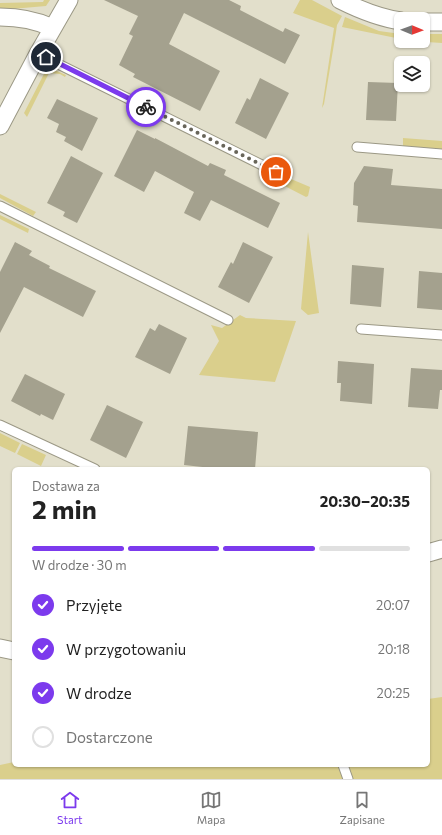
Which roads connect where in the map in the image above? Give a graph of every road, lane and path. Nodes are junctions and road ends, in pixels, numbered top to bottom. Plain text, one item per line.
1 (69, 0) edge
2 (340, 0) edge
3 (0, 17) edge
4 (394, 19) edge
5 (430, 22) edge
6 (442, 22) edge
7 (53, 28) junction
8 (38, 54) junction
9 (0, 126) edge
10 (357, 147) dead end
11 (442, 154) edge
12 (276, 172) dead end
13 (0, 206) edge
14 (228, 320) dead end
15 (361, 329) dead end
16 (442, 335) edge
17 (0, 425) edge
18 (91, 467) edge
19 (442, 549) edge
20 (430, 552) edge
21 (0, 648) edge
22 (12, 651) edge
23 (344, 767) edge
24 (348, 779) edge

1 - 7 street
2 - 4 street
3 - 7 street
5 - 6 street
7 - 8 street
8 - 9 street
8 - 12 lane
10 - 11 lane
13 - 14 lane
15 - 16 lane
17 - 18 lane
19 - 20 street
21 - 22 street
23 - 24 lane

